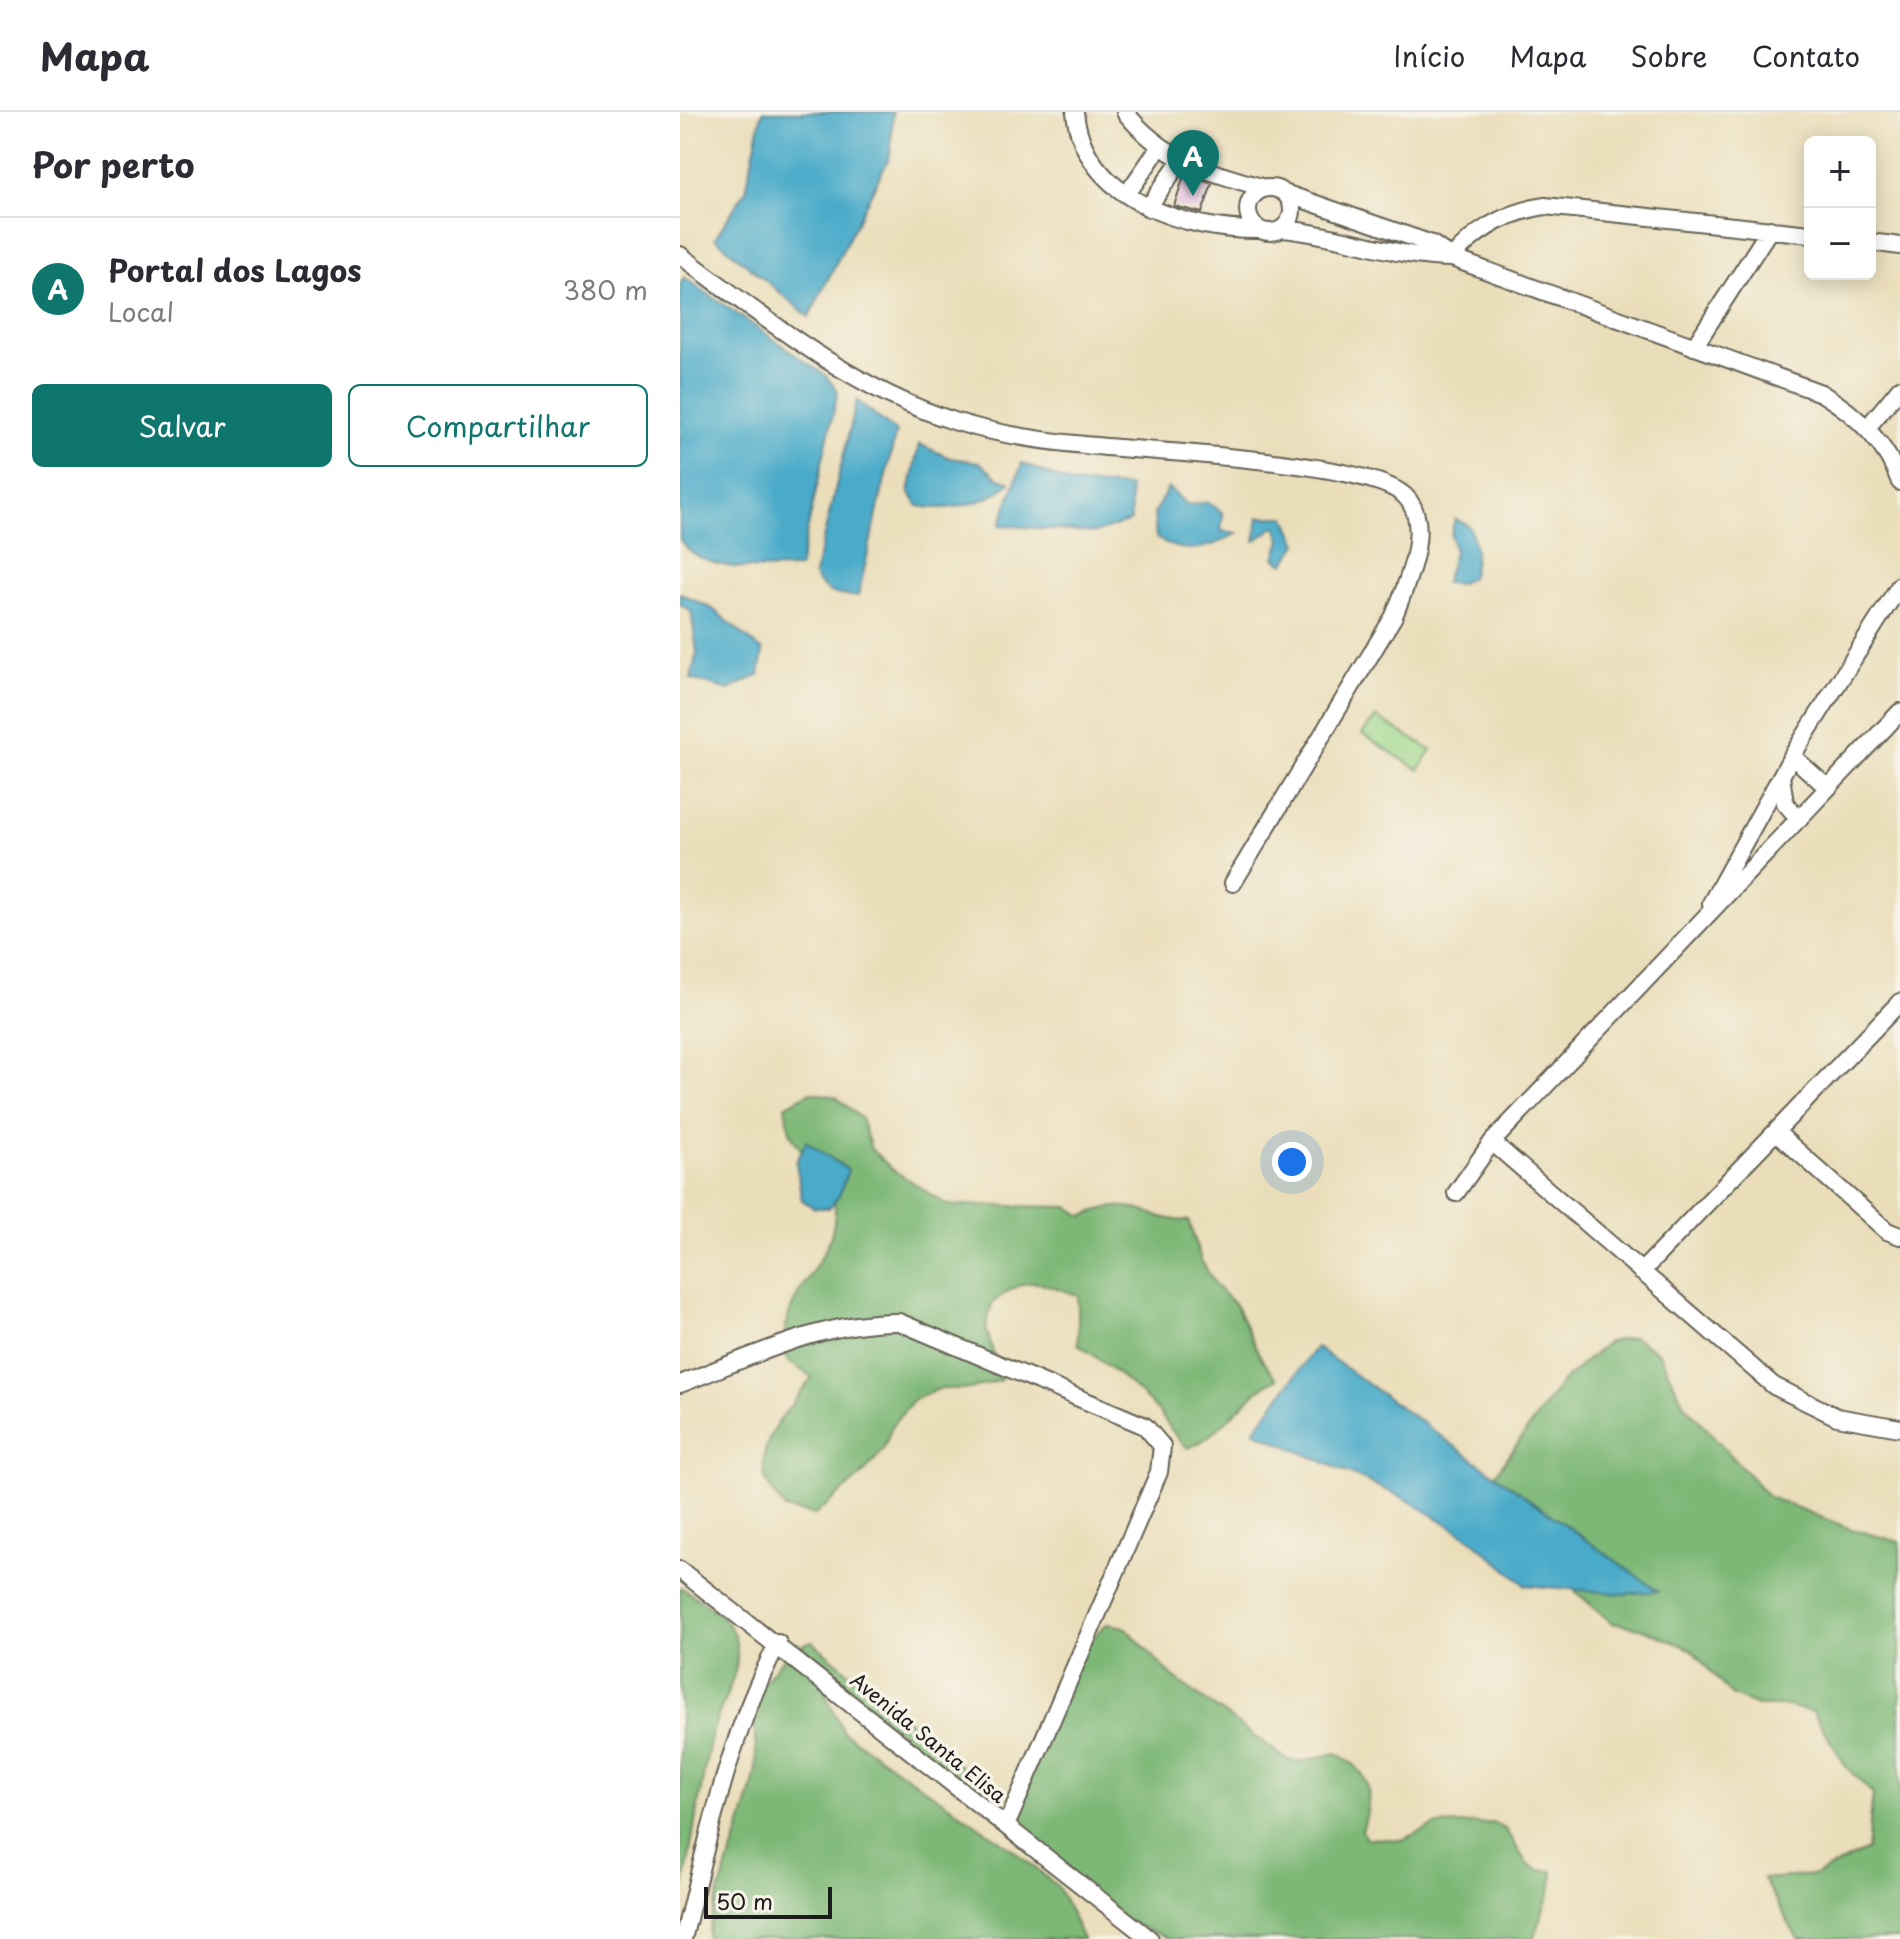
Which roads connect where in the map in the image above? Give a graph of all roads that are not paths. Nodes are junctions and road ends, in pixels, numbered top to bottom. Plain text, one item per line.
1 (1075, 112) edge
2 (1125, 112) edge
3 (1159, 148) junction
4 (1180, 161) junction
5 (1265, 188) junction
6 (1127, 194) junction
7 (1287, 194) junction
8 (1148, 208) junction
9 (1283, 229) junction
10 (1770, 229) junction
11 (1260, 230) junction
12 (1804, 233) edge
13 (1876, 243) edge
14 (1900, 246) edge
15 (680, 255) edge
16 (1452, 258) junction
17 (1694, 347) junction
18 (1900, 388) edge
19 (1867, 428) junction
20 (1900, 482) edge
21 (1900, 588) edge
22 (1900, 712) edge
23 (1792, 756) junction
24 (1781, 776) junction
25 (1828, 788) junction
26 (1799, 819) junction
27 (1233, 883) dead end
28 (1700, 923) junction
29 (1900, 1002) edge
30 (1776, 1132) junction
31 (1492, 1142) junction
32 (1456, 1193) dead end
33 (1900, 1236) edge
34 (1641, 1272) junction
35 (680, 1384) edge
36 (1900, 1428) edge
37 (680, 1570) edge
38 (778, 1643) junction
39 (1006, 1826) junction
40 (683, 1939) edge
41 (1150, 1939) edge

1 - 6 street
2 - 3 street
3 - 4 street
3 - 6 street
4 - 5 street
4 - 8 street
5 - 7 street
5 - 11 street
6 - 8 street
7 - 9 street
7 - 16 street
8 - 11 street
9 - 11 street
9 - 16 street
10 - 12 street
10 - 16 street
10 - 17 street
13 - 14 street
15 - 27 street
16 - 17 street
17 - 19 street
18 - 19 street
19 - 20 street
21 - 23 street
22 - 25 street
23 - 24 street
23 - 25 street
24 - 26 street
24 - 28 street
25 - 26 street
26 - 28 street
28 - 31 street
29 - 30 street
30 - 33 street
30 - 34 street
31 - 32 street
31 - 34 street
34 - 36 street
35 - 39 street
37 - 38 street, Avenida Santa Elisa
38 - 39 street, Avenida Santa Elisa
38 - 40 street
39 - 41 street, Avenida Santa Elisa

